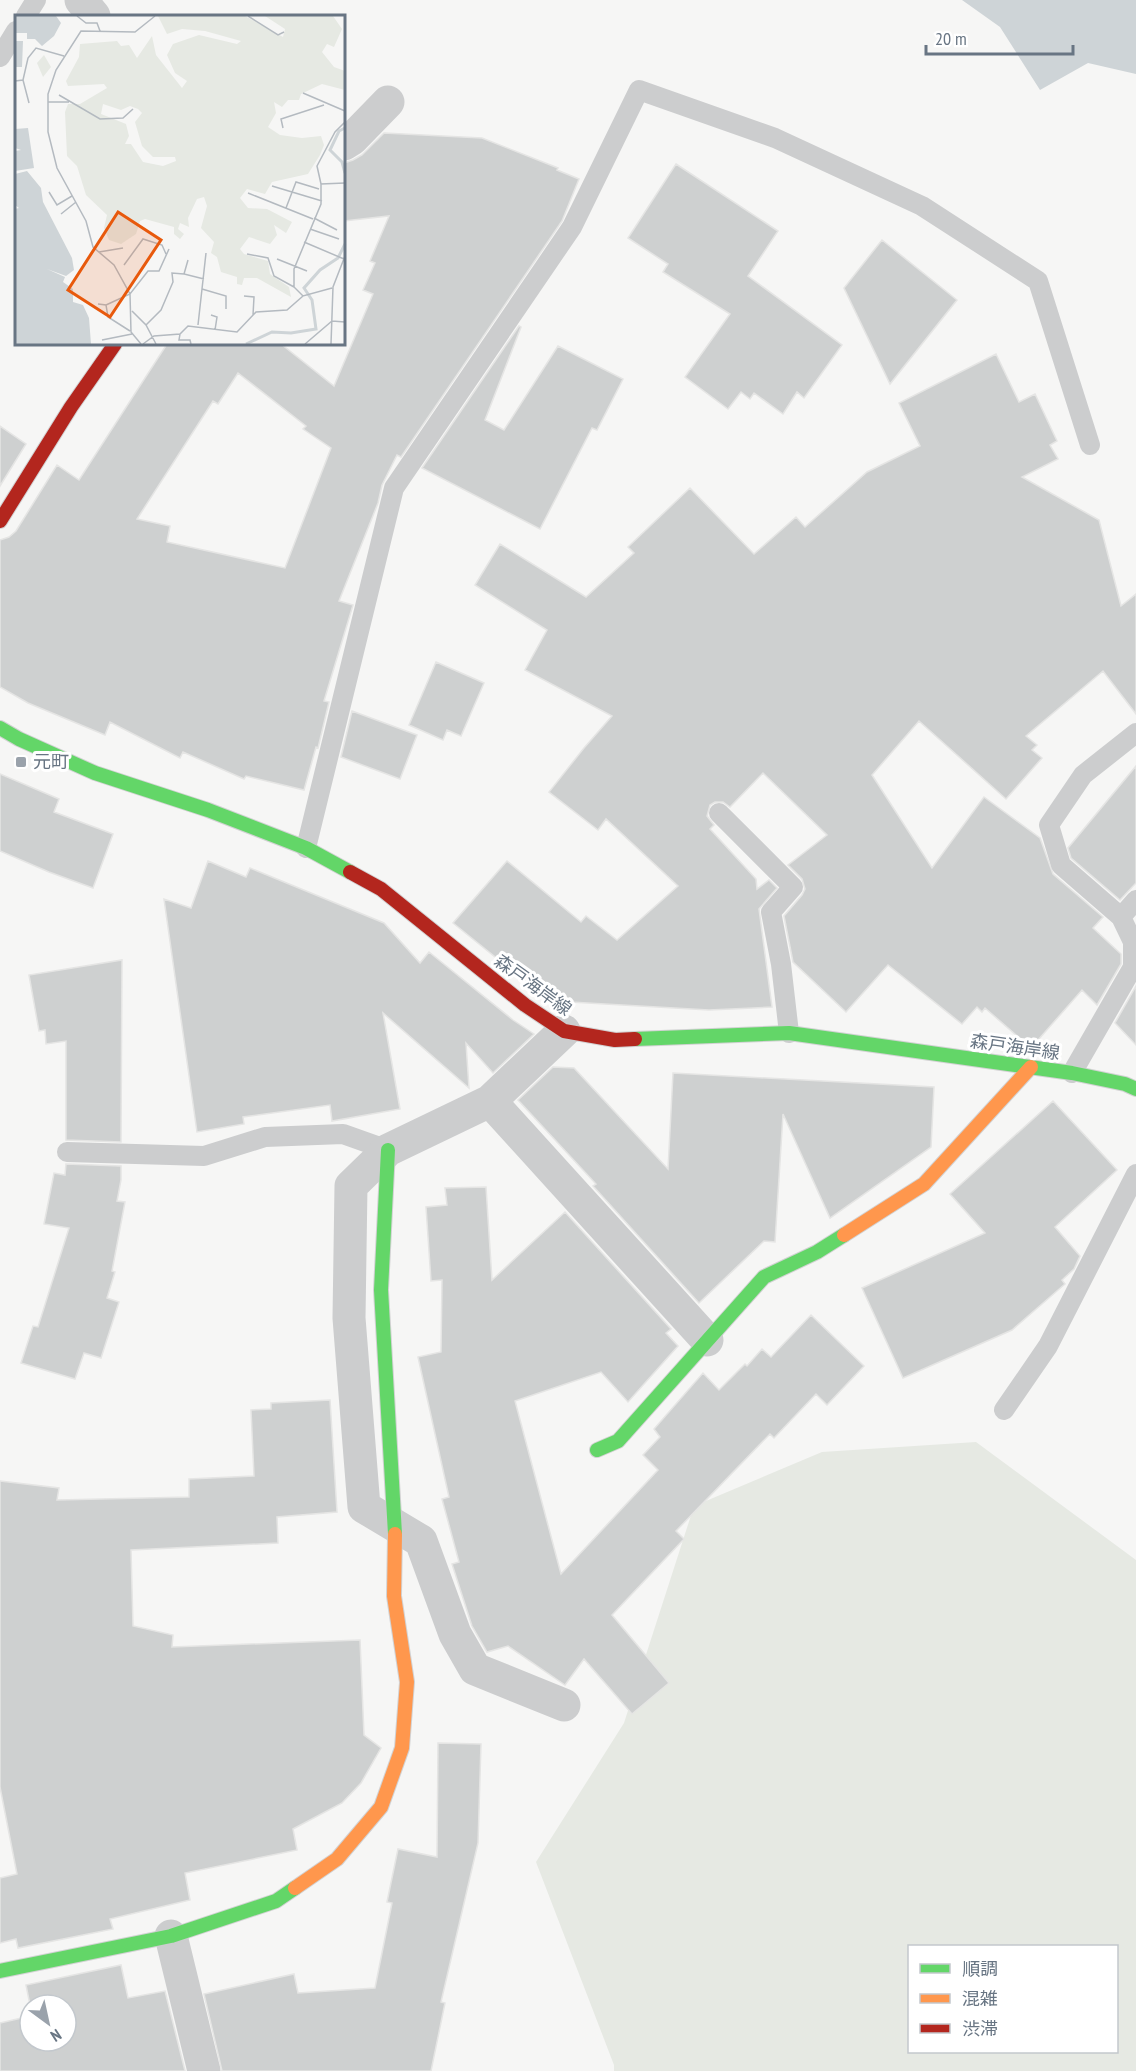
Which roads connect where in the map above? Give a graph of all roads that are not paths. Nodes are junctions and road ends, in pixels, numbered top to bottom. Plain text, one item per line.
1 (36, 0) edge
2 (81, 0) edge
3 (27, 15) edge
4 (93, 15) edge
5 (15, 33) edge
6 (0, 57) edge
7 (388, 102) dead end
8 (345, 143) edge
9 (114, 345) edge
10 (1090, 445) dead end
11 (0, 521) edge
12 (0, 728) edge
13 (1136, 733) edge
14 (719, 813) dead end
15 (306, 848) junction
16 (1136, 900) edge
17 (1121, 917) junction
18 (564, 1031) junction
19 (789, 1033) junction
20 (1031, 1067) junction
21 (1072, 1073) junction
22 (1136, 1089) edge
23 (489, 1101) junction
24 (388, 1150) junction
25 (67, 1152) dead end
26 (1136, 1173) edge
27 (707, 1340) junction
28 (1004, 1410) dead end
29 (597, 1450) dead end
30 (395, 1525) junction
31 (564, 1705) dead end
32 (171, 1936) junction
33 (0, 1971) edge
34 (204, 2071) edge

1 - 3 lane
2 - 4 street
5 - 6 lane
7 - 8 street
9 - 11 street
10 - 15 lane
12 - 15 street, 森戸海岸線
13 - 17 lane
14 - 19 lane
15 - 18 street, 森戸海岸線
16 - 17 lane
17 - 21 lane
18 - 19 street, 森戸海岸線
18 - 23 street
19 - 20 street, 森戸海岸線
20 - 21 street, 森戸海岸線
20 - 27 street
21 - 22 street, 森戸海岸線
23 - 24 street
23 - 27 street
24 - 25 lane
24 - 30 street
26 - 28 lane
27 - 29 street
30 - 31 street
30 - 32 street
32 - 33 street
32 - 34 street

